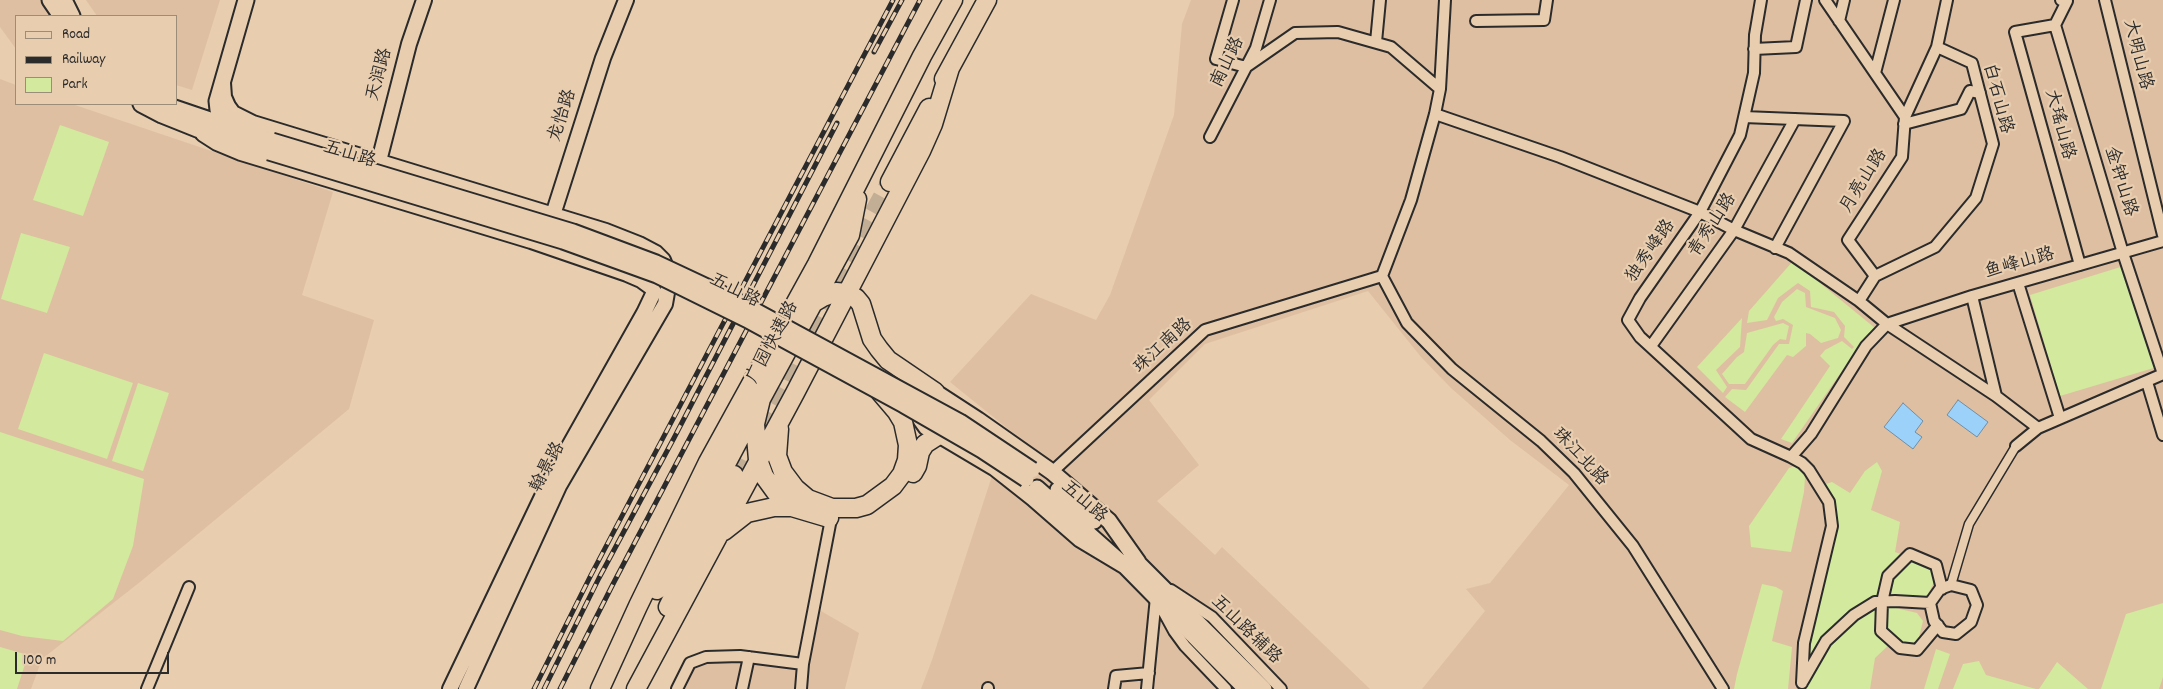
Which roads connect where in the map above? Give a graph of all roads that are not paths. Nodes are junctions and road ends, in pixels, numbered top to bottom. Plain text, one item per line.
1 (50, 0) edge
2 (64, 0) edge
3 (246, 0) edge
4 (424, 0) edge
5 (626, 0) edge
6 (953, 0) edge
7 (987, 0) edge
8 (1233, 0) edge
9 (1270, 0) edge
10 (1380, 0) edge
11 (1445, 0) edge
12 (1547, 0) edge
13 (1761, 0) edge
14 (1806, 0) edge
15 (1825, 0) edge
16 (1844, 0) edge
17 (1894, 0) edge
18 (1947, 0) edge
19 (2061, 0) edge
20 (2067, 0) edge
21 (2106, 0) edge
22 (60, 15) edge
23 (72, 15) edge
24 (1476, 21) dead end
25 (1839, 21) junction
26 (2054, 26) junction
27 (1376, 42) junction
28 (1937, 47) junction
29 (1754, 49) junction
30 (1246, 67) junction
31 (950, 68) junction
32 (1875, 72) junction
33 (223, 77) junction
34 (1440, 89) junction
35 (1980, 93) junction
36 (143, 105) edge
37 (166, 105) edge
38 (1435, 114) junction
39 (1744, 117) junction
40 (1795, 119) junction
41 (1905, 121) junction
42 (235, 128) junction
43 (196, 129) junction
44 (1210, 137) dead end
45 (271, 146) junction
46 (379, 161) junction
47 (861, 179) junction
48 (890, 182) tunnel mouth
49 (1700, 212) junction
50 (553, 213) junction
51 (1734, 230) junction
52 (2163, 235) edge
53 (2163, 241) edge
54 (544, 246) junction
55 (1775, 248) junction
56 (2123, 253) junction
57 (2080, 265) junction
58 (1382, 276) junction
59 (1875, 276) junction
60 (2018, 283) junction
61 (847, 293) junction
62 (1972, 296) junction
63 (1858, 301) junction
64 (813, 304) junction
65 (1887, 324) junction
66 (1651, 346) junction
67 (2163, 374) edge
68 (2147, 382) junction
69 (880, 392) junction
70 (935, 392) junction
71 (1996, 396) junction
72 (760, 399) junction
73 (782, 416) junction
74 (2060, 418) junction
75 (2038, 428) junction
76 (2163, 434) edge
77 (939, 435) junction
78 (2016, 446) joint
79 (1791, 457) junction
80 (758, 460) junction
81 (1052, 472) junction
82 (1029, 474) junction
83 (734, 475) tunnel mouth
84 (792, 507) junction
85 (831, 519) junction
86 (709, 552) junction
87 (1132, 564) junction
88 (189, 587) dead end
89 (1946, 587) junction
90 (1157, 590) junction
91 (1882, 602) junction
92 (1930, 603) junction
93 (1938, 625) junction
94 (749, 657) junction
95 (612, 662) junction
96 (803, 664) junction
97 (1149, 673) junction
98 (1801, 686) edge
99 (147, 689) edge
100 (450, 689) edge
101 (466, 689) edge
102 (600, 689) edge
103 (630, 689) edge
104 (636, 689) edge
105 (677, 689) edge
106 (742, 689) edge
107 (800, 689) edge
108 (1114, 689) edge
109 (1147, 689) edge
110 (1226, 689) edge
111 (1246, 689) edge
112 (1264, 689) edge
113 (1281, 689) edge
114 (1723, 689) edge

1 - 22 main road
2 - 23 main road
3 - 33 main road
4 - 46 street, 天润路
5 - 50 street, 龙怡路
6 - 47 highway, 广园快速路
7 - 31 highway
8 - 30 street
9 - 30 street, 南山路
10 - 27 street
11 - 34 street
12 - 24 street
13 - 29 street, 独秀峰路
14 - 29 street
15 - 25 street
16 - 25 street
17 - 32 street
18 - 28 street
19 - 20 street
20 - 26 street
21 - 52 street, 大明山路
25 - 32 street
26 - 56 street, 金钟山路
26 - 57 street, 大瑶山路
27 - 30 street
27 - 34 street
28 - 35 street, 白石山路
28 - 41 street
29 - 39 street, 独秀峰路
30 - 44 street, 南山路
31 - 48 highway
31 - 61 highway
32 - 41 street
33 - 42 main road
33 - 46 street
34 - 38 street
35 - 41 street
35 - 59 street, 白石山路
36 - 43 main road, 五山路
37 - 42 main road, 五山路
38 - 49 street
38 - 58 street
39 - 40 street
39 - 49 street, 独秀峰路
40 - 51 street, 青秀山路
40 - 55 street
41 - 59 street, 月亮山路
42 - 45 main road, 五山路
43 - 45 main road, 五山路
43 - 54 street
45 - 69 main road, 五山路, bridge
45 - 82 main road, 五山路, bridge
46 - 50 street
47 - 64 highway
47 - 95 highway, 广园快速路
49 - 51 street
49 - 66 street, 独秀峰路
50 - 54 street, 龙怡路
50 - 101 street, 翰景路
51 - 55 street
51 - 66 street, 青秀山路
53 - 56 street, 鱼峰山路
54 - 100 street, 翰景路
55 - 63 street
56 - 57 street, 鱼峰山路
56 - 67 street, 金钟山路
57 - 60 street, 鱼峰山路
58 - 81 street, 珠江南路
58 - 114 street, 珠江北路
59 - 63 street, 白石山路
60 - 62 street, 鱼峰山路
60 - 74 street
61 - 64 highway
61 - 70 highway
61 - 73 highway
62 - 65 street, 鱼峰山路
62 - 71 street
63 - 65 street
64 - 72 highway
65 - 71 street
65 - 79 street
66 - 79 street, 独秀峰路
67 - 68 street
68 - 74 street
68 - 76 street
69 - 73 highway
69 - 82 main road, 五山路, bridge
70 - 77 main road
70 - 81 main road
71 - 75 street
72 - 80 highway
72 - 95 highway
73 - 80 highway
74 - 75 street
75 - 78 street
77 - 85 highway
77 - 87 main road
78 - 89 street
79 - 98 street, 独秀峰路
80 - 84 highway
80 - 86 highway
81 - 87 main road
82 - 87 main road, 五山路
83 - 103 highway
84 - 85 highway
84 - 86 highway
85 - 96 street
86 - 104 highway
87 - 90 main road, 五山路
88 - 99 street
89 - 91 street
89 - 92 street
89 - 93 street
90 - 97 street
90 - 110 street
90 - 111 main road, 五山路
90 - 112 main road, 五山路
90 - 113 street, 五山路辅路
91 - 92 street
91 - 93 street
91 - 98 street
92 - 93 street
94 - 96 street
94 - 105 street
94 - 106 street
95 - 102 highway, 广园快速路
96 - 107 street
97 - 108 street
97 - 109 street

